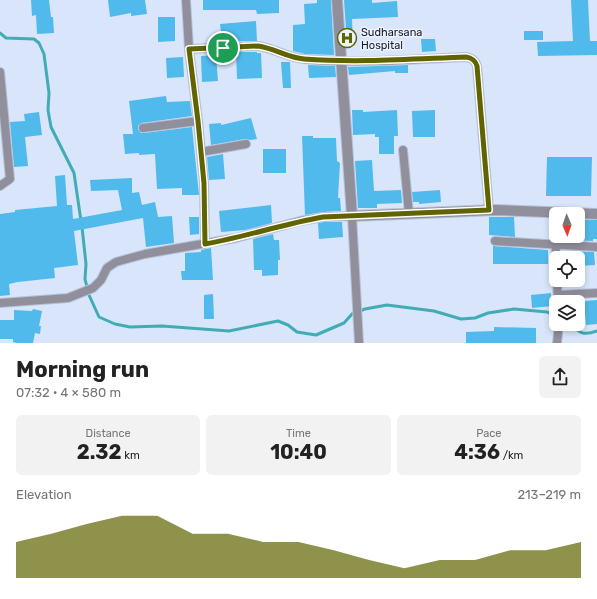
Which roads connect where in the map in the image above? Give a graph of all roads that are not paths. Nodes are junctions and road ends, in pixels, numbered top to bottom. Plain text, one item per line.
1 (186, 0) edge
2 (337, 0) edge
3 (189, 49) junction
4 (342, 61) junction
5 (0, 72) edge
6 (2, 106) edge
7 (198, 121) junction
8 (143, 128) dead end
9 (246, 144) dead end
10 (403, 150) dead end
11 (201, 152) junction
12 (0, 179) edge
13 (10, 179) junction
14 (0, 186) edge
15 (489, 210) junction
16 (549, 212) edge
17 (585, 213) edge
18 (409, 214) junction
19 (597, 214) edge
20 (352, 216) junction
21 (494, 241) dead end
22 (205, 244) junction
23 (555, 244) junction
24 (597, 247) edge
25 (555, 251) edge
26 (597, 293) edge
27 (581, 295) edge
28 (0, 303) edge
29 (559, 331) edge
30 (359, 343) edge
31 (557, 343) edge

1 - 3 street
2 - 4 street
3 - 4 street
3 - 7 street
4 - 15 street
4 - 20 street
5 - 6 street
6 - 13 street
7 - 8 street
7 - 11 street
9 - 11 street
10 - 18 street
11 - 22 street
12 - 13 street
13 - 14 street
15 - 16 street
15 - 18 street
17 - 19 street
18 - 20 street
20 - 22 street
20 - 30 street
21 - 23 street
22 - 28 street
23 - 24 street
23 - 25 street
26 - 27 street
29 - 31 street

